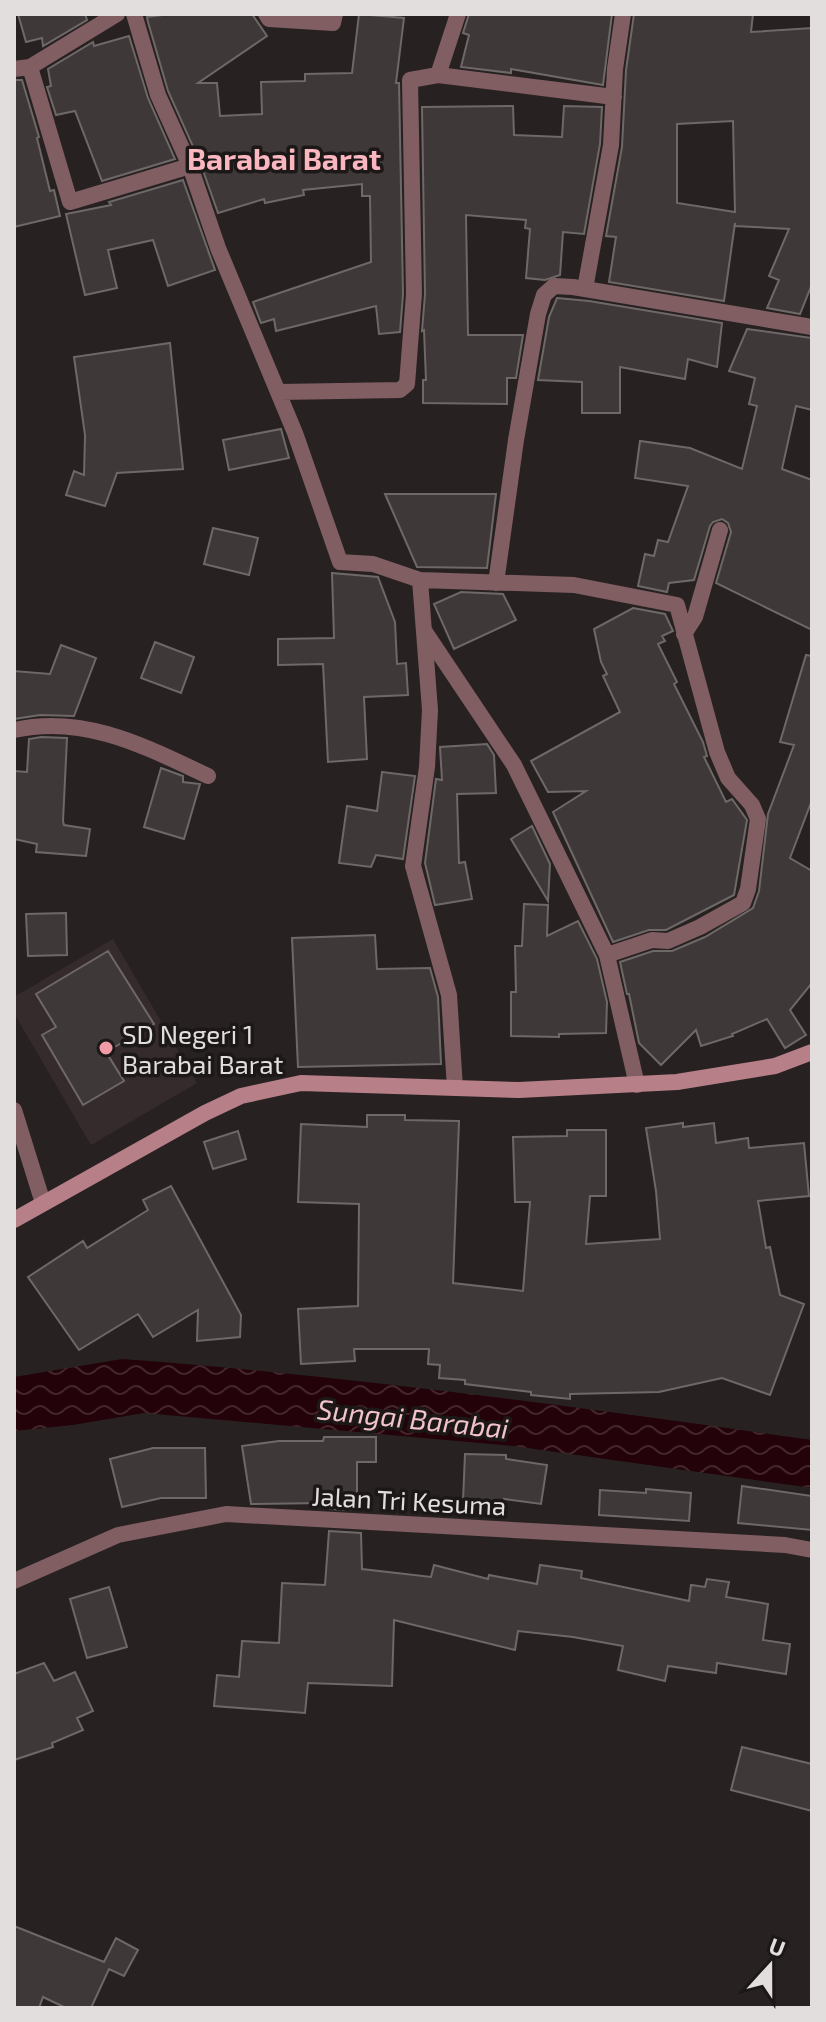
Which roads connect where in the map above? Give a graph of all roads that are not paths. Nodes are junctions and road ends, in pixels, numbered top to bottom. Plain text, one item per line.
1 (117, 14) edge
2 (134, 14) edge
3 (266, 14) edge
4 (335, 14) edge
5 (458, 14) edge
6 (623, 14) edge
7 (22, 68) edge
8 (438, 75) junction
9 (614, 97) junction
10 (190, 166) junction
11 (585, 289) junction
12 (812, 327) edge
13 (279, 392) junction
14 (720, 530) dead end
15 (420, 580) junction
16 (496, 583) junction
17 (424, 630) junction
18 (684, 634) junction
19 (14, 730) edge
20 (208, 776) dead end
21 (607, 955) junction
22 (812, 1052) edge
23 (637, 1085) junction
24 (455, 1088) junction
25 (14, 1110) edge
26 (43, 1203) junction
27 (14, 1220) edge
28 (812, 1550) edge
29 (14, 1581) edge

1 - 7 street
2 - 10 street
3 - 4 street
5 - 8 street
6 - 9 street
7 - 10 street
8 - 9 street
8 - 13 street
9 - 11 street
10 - 13 street
11 - 12 street
11 - 16 street
13 - 15 street
14 - 18 street
15 - 16 street
15 - 17 street
16 - 18 street
17 - 21 street
17 - 24 street
18 - 21 street
19 - 20 street
21 - 23 street
22 - 23 main road
23 - 24 main road
24 - 26 main road
25 - 26 street
26 - 27 main road
28 - 29 street, Jalan Tri Kesuma

